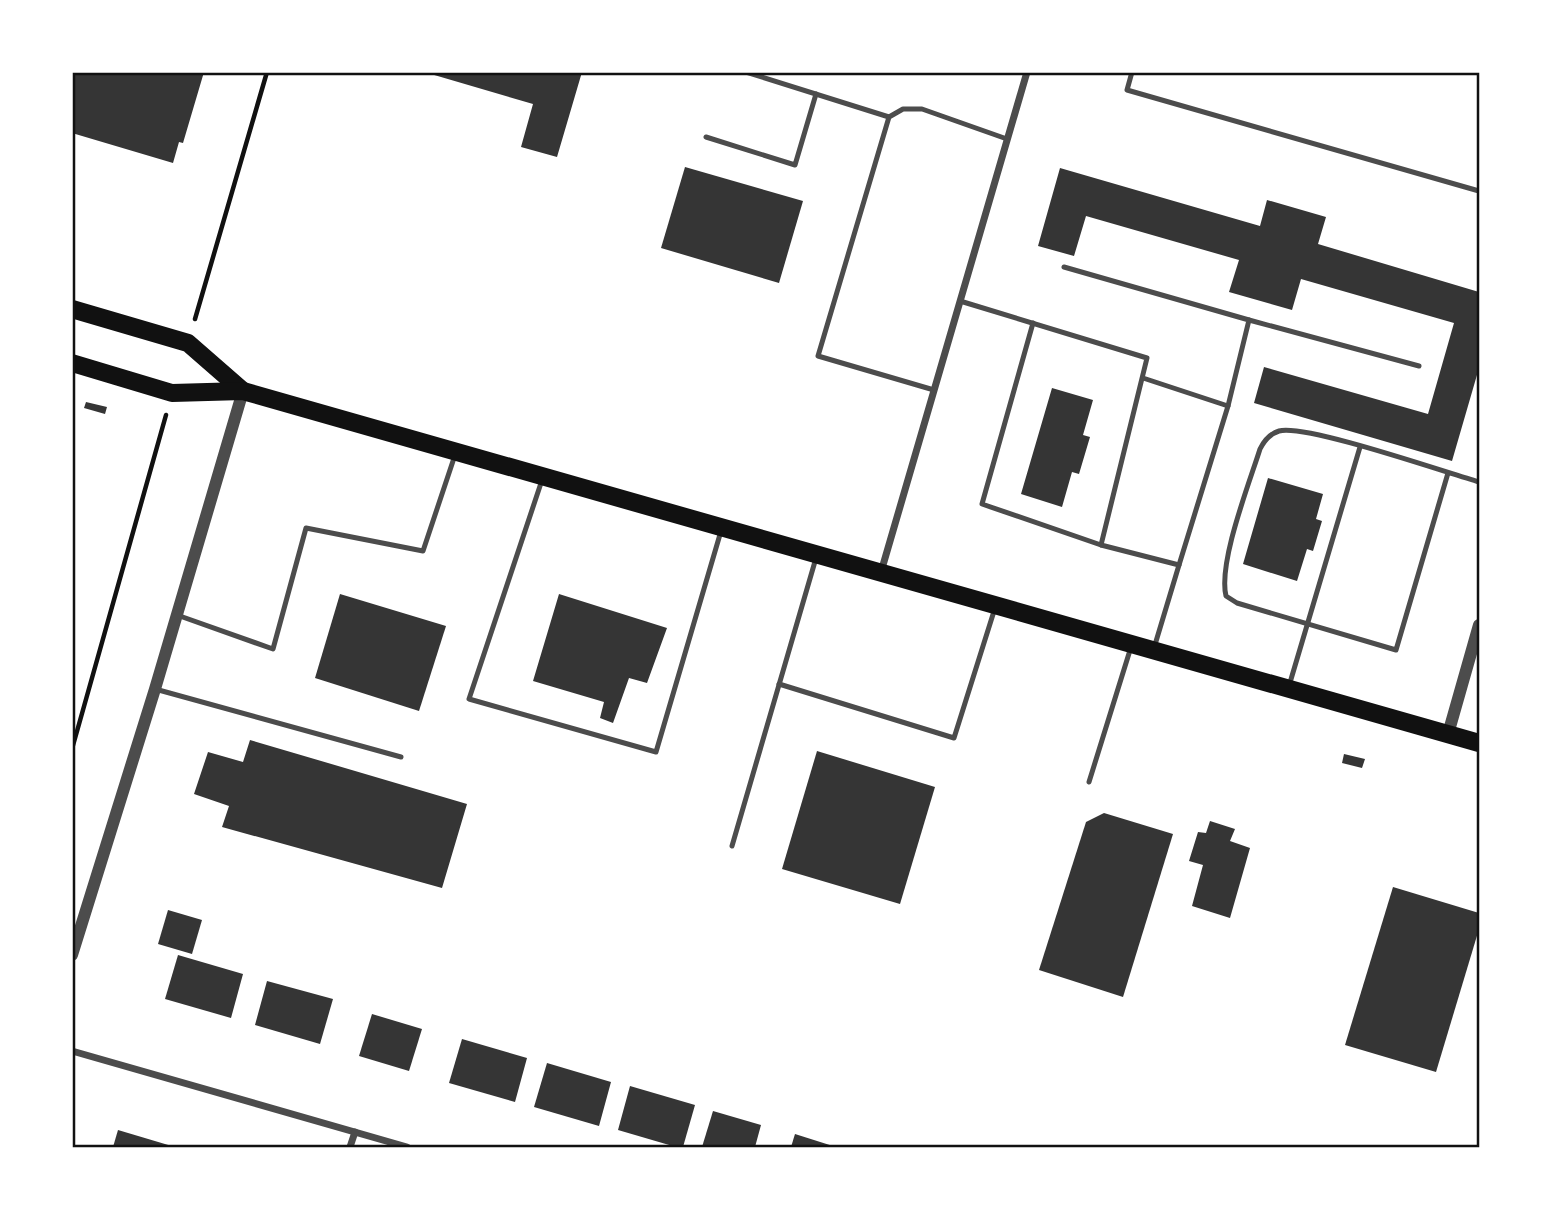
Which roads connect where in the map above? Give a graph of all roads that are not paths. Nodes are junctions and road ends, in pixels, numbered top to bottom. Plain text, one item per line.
1 (746, 72) edge
2 (1027, 72) edge
3 (1132, 72) edge
4 (816, 94) junction
5 (889, 117) junction
6 (706, 137) dead end
7 (1007, 139) junction
8 (1479, 191) edge
9 (1065, 267) dead end
10 (960, 301) junction
11 (72, 309) edge
12 (1249, 320) junction
13 (1033, 323) junction
14 (72, 363) edge
15 (1419, 366) dead end
16 (1143, 378) junction
17 (934, 390) junction
18 (243, 391) junction
19 (1228, 406) junction
20 (1360, 447) junction
21 (456, 452) junction
22 (1448, 473) junction
23 (543, 477) junction
24 (1479, 482) edge
25 (722, 527) junction
26 (1101, 545) junction
27 (817, 555) junction
28 (1179, 565) junction
29 (880, 573) junction
30 (996, 606) junction
31 (177, 615) junction
32 (1307, 624) junction
33 (1479, 625) edge
34 (1132, 644) junction
35 (1153, 650) junction
36 (779, 684) junction
37 (155, 689) junction
38 (1288, 689) junction
39 (1448, 734) junction
40 (1479, 743) edge
41 (401, 757) dead end
42 (1089, 782) dead end
43 (732, 846) dead end
44 (72, 955) edge
45 (72, 1051) edge
46 (355, 1132) junction
47 (350, 1147) edge
48 (407, 1147) edge

1 - 4 lane
2 - 7 street
3 - 8 lane
4 - 5 lane
4 - 6 lane
5 - 7 lane
5 - 17 lane
7 - 10 street
9 - 12 lane
10 - 13 lane
10 - 17 street
11 - 18 main road
12 - 15 lane
12 - 19 lane
13 - 16 lane
13 - 26 lane
14 - 18 main road
16 - 19 lane
16 - 26 lane
17 - 29 street
18 - 21 main road
18 - 31 street
19 - 28 lane
20 - 22 lane
20 - 32 lane
20 - 32 lane
21 - 23 main road
21 - 31 lane
22 - 24 lane
22 - 32 lane
23 - 25 main road
23 - 25 lane
25 - 27 main road
26 - 28 lane
27 - 29 main road
27 - 36 lane
28 - 35 lane
29 - 30 main road
30 - 34 main road
30 - 36 lane
31 - 37 street
32 - 38 lane
33 - 39 street
34 - 35 main road
34 - 42 lane
35 - 38 main road
36 - 43 lane
37 - 41 lane
37 - 44 street
38 - 39 main road
39 - 40 main road
45 - 46 street
46 - 47 street
46 - 48 street

